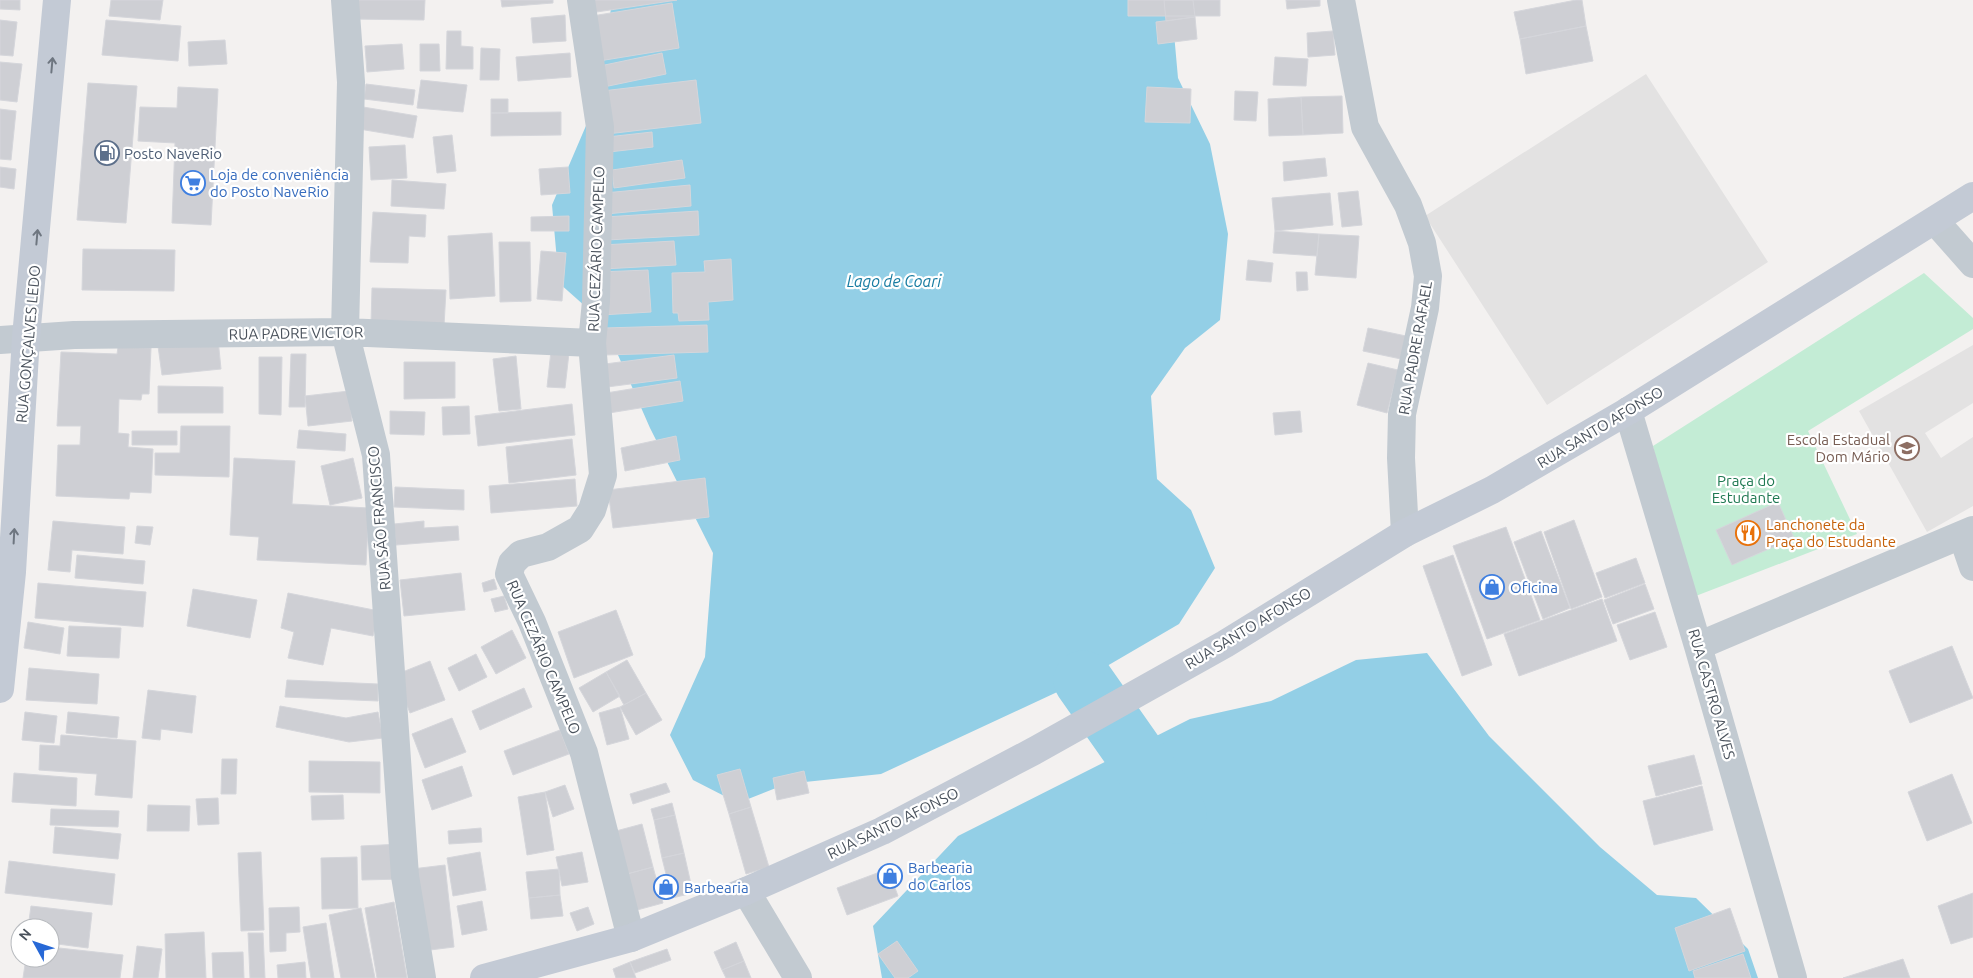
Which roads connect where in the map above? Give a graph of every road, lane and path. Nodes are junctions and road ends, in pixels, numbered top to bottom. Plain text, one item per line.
1 (57, 0) edge
2 (345, 0) edge
3 (581, 0) edge
4 (1341, 0) edge
5 (1973, 196) edge
6 (1935, 221) junction
7 (1973, 264) edge
8 (345, 332) junction
9 (13, 339) edge
10 (592, 343) junction
11 (1628, 411) junction
12 (1405, 533) junction
13 (1968, 533) edge
14 (1973, 567) edge
15 (6, 572) edge
16 (1698, 646) junction
17 (0, 689) edge
18 (746, 891) junction
19 (631, 938) junction
20 (422, 978) edge
21 (484, 978) edge
22 (798, 978) edge
23 (1793, 978) edge

9 -> 1 main road, RUA GONÇALVES LEDO
2 - 8 street, RUA SÃO FRANCISCO
3 - 10 street, RUA CEZÁRIO CAMPELO
4 - 12 street, RUA PADRE RAFAEL
5 - 6 main road, RUA SANTO AFONSO
6 - 7 street
6 - 11 main road, RUA SANTO AFONSO
8 - 9 street, RUA PADRE VICTOR
8 - 10 street, RUA PADRE VICTOR
8 - 20 street, RUA SÃO FRANCISCO
15 -> 9 main road, RUA GONÇALVES LEDO
10 - 19 street, RUA CEZÁRIO CAMPELO
11 - 12 main road, RUA SANTO AFONSO
11 - 16 street, RUA CASTRO ALVES
12 - 18 main road, RUA SANTO AFONSO
13 - 14 street
13 - 16 street
15 - 17 main road, RUA GONÇALVES LEDO
16 - 23 street, RUA CASTRO ALVES
18 - 19 main road, RUA SANTO AFONSO
18 - 22 street
19 - 21 main road, RUA SANTO AFONSO

